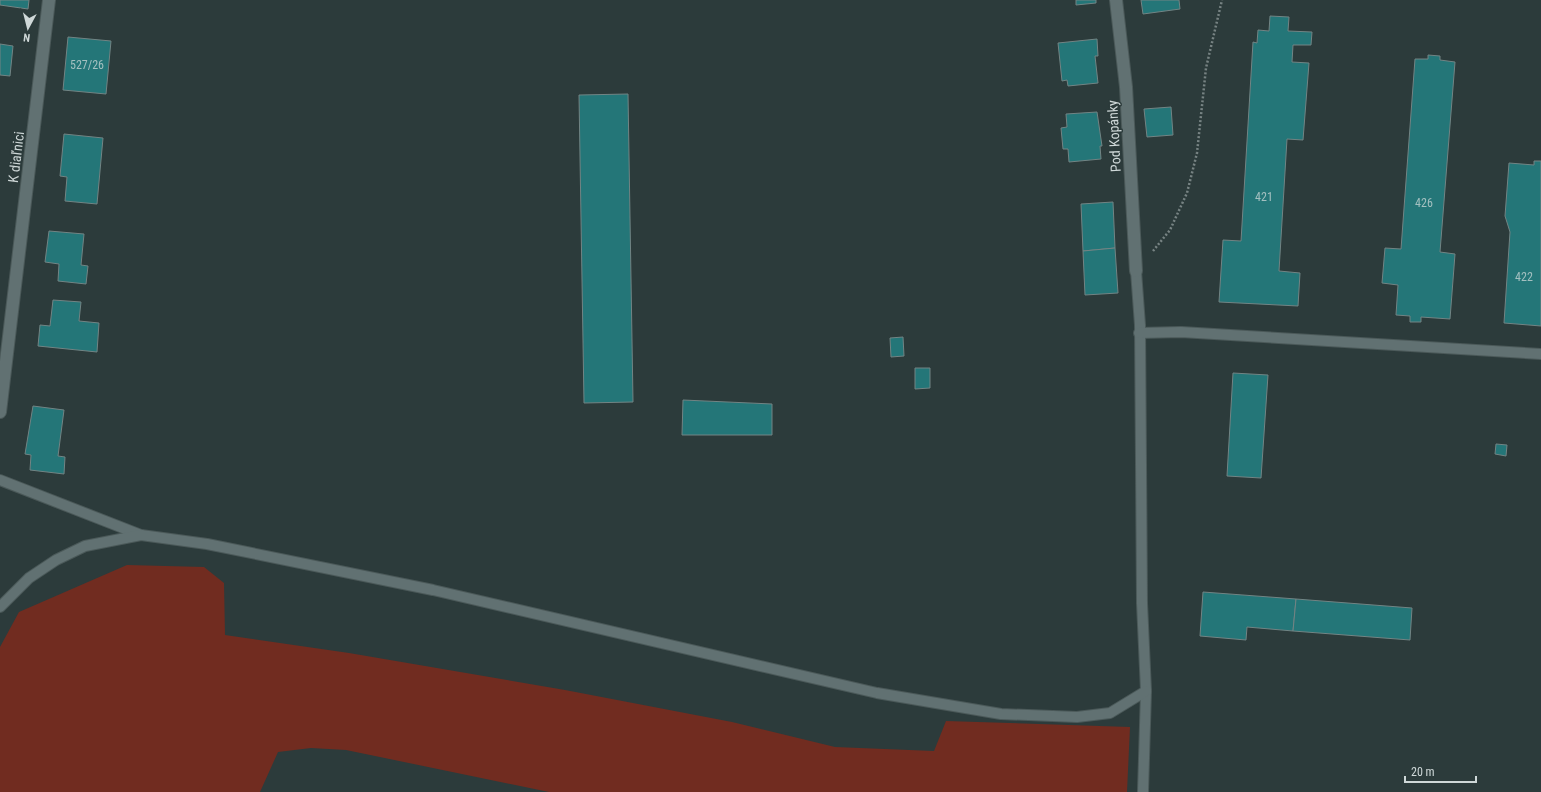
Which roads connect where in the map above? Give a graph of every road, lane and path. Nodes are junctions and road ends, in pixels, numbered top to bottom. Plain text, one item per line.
1 (50, 0) edge
2 (1116, 0) edge
3 (1222, 0) edge
4 (1136, 271) junction
5 (1139, 333) junction
6 (1541, 354) edge
7 (0, 412) edge
8 (0, 480) edge
9 (141, 535) junction
10 (0, 608) edge
11 (1146, 691) junction
12 (1143, 792) edge

1 - 7 street, K diaľnici
2 - 4 street, Pod Kopánky
3 - 4 path
4 - 5 lane
5 - 6 lane
5 - 11 lane
8 - 9 lane
9 - 10 lane
9 - 11 lane
11 - 12 lane

